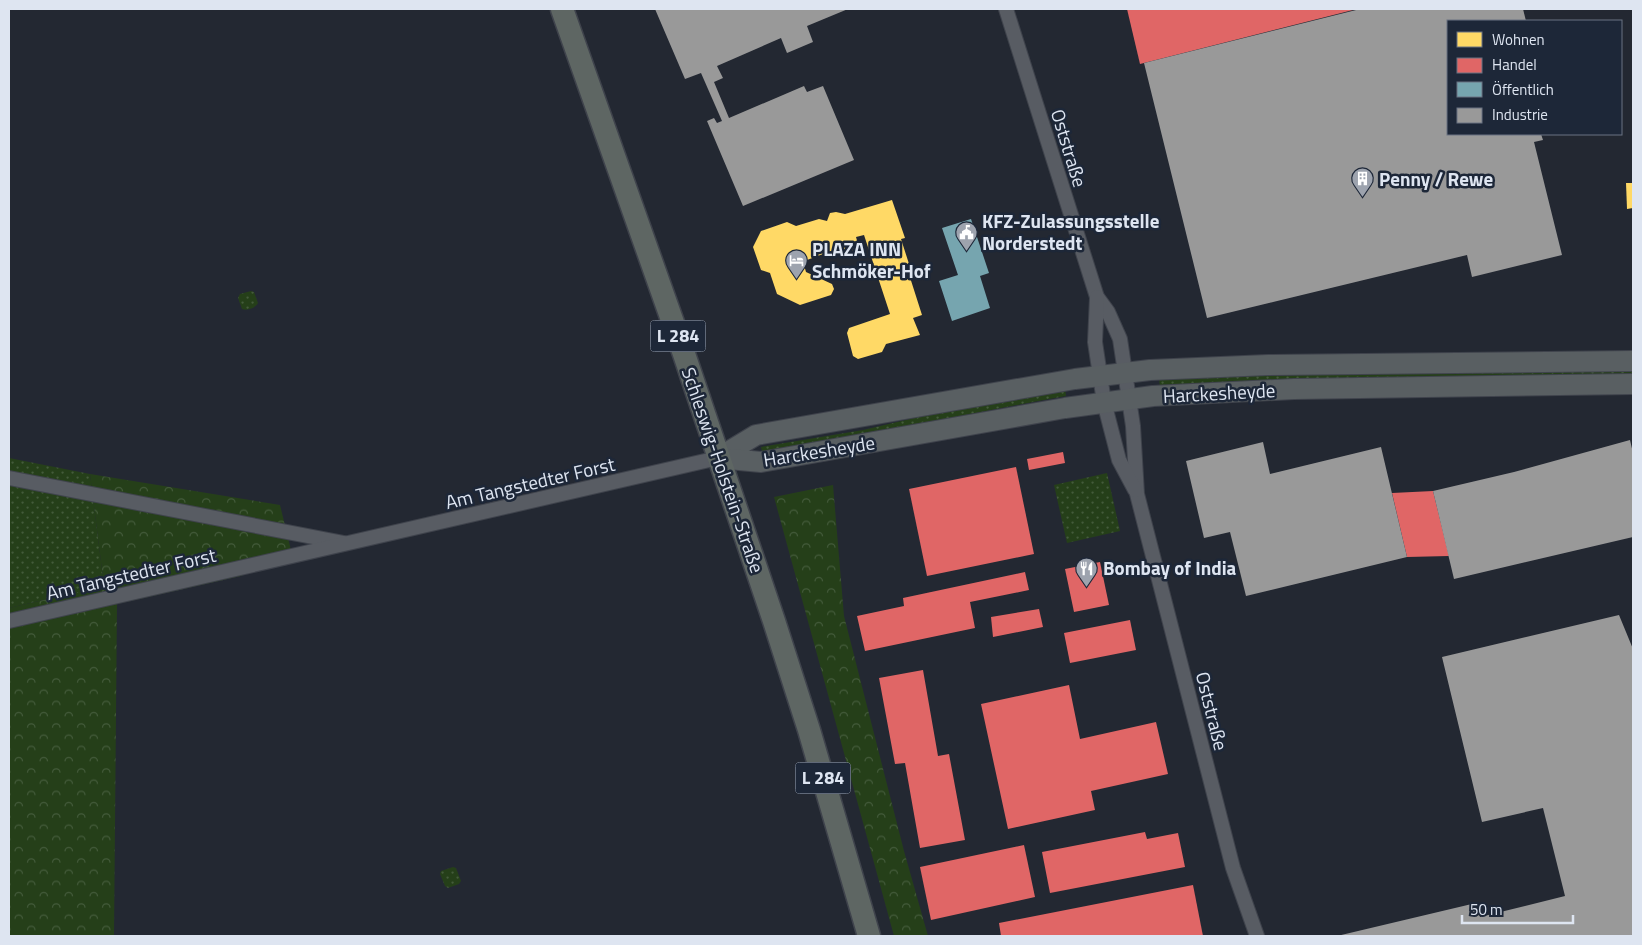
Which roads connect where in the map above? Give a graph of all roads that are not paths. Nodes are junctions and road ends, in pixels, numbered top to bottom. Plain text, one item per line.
1 (562, 9) edge
2 (1006, 9) edge
3 (1097, 297) junction
4 (1633, 361) edge
5 (1126, 373) junction
6 (1100, 376) junction
7 (1633, 384) edge
8 (1130, 399) junction
9 (1104, 402) junction
10 (718, 458) junction
11 (9, 478) edge
12 (1137, 494) junction
13 (350, 544) junction
14 (9, 622) edge
15 (869, 936) edge
16 (1257, 936) edge

1 - 10 main road, Schleswig-Holstein-Straße / L 284
2 - 3 street, Oststraße
3 - 5 street, Oststraße
3 - 6 street, Oststraße
4 - 5 main road, Harckesheyde
5 - 6 main road, Harckesheyde
5 - 8 street, Oststraße
6 - 9 street, Oststraße
6 - 10 main road, Harckesheyde
7 - 8 main road, Harckesheyde
8 - 9 main road, Harckesheyde
8 - 12 street, Oststraße
9 - 10 main road, Harckesheyde
9 - 12 street, Oststraße
10 - 13 street, Am Tangstedter Forst
10 - 15 main road, Schleswig-Holstein-Straße / L 284
11 - 13 street, Am Tangstedter Forst
12 - 16 street, Oststraße
13 - 14 street, Am Tangstedter Forst

